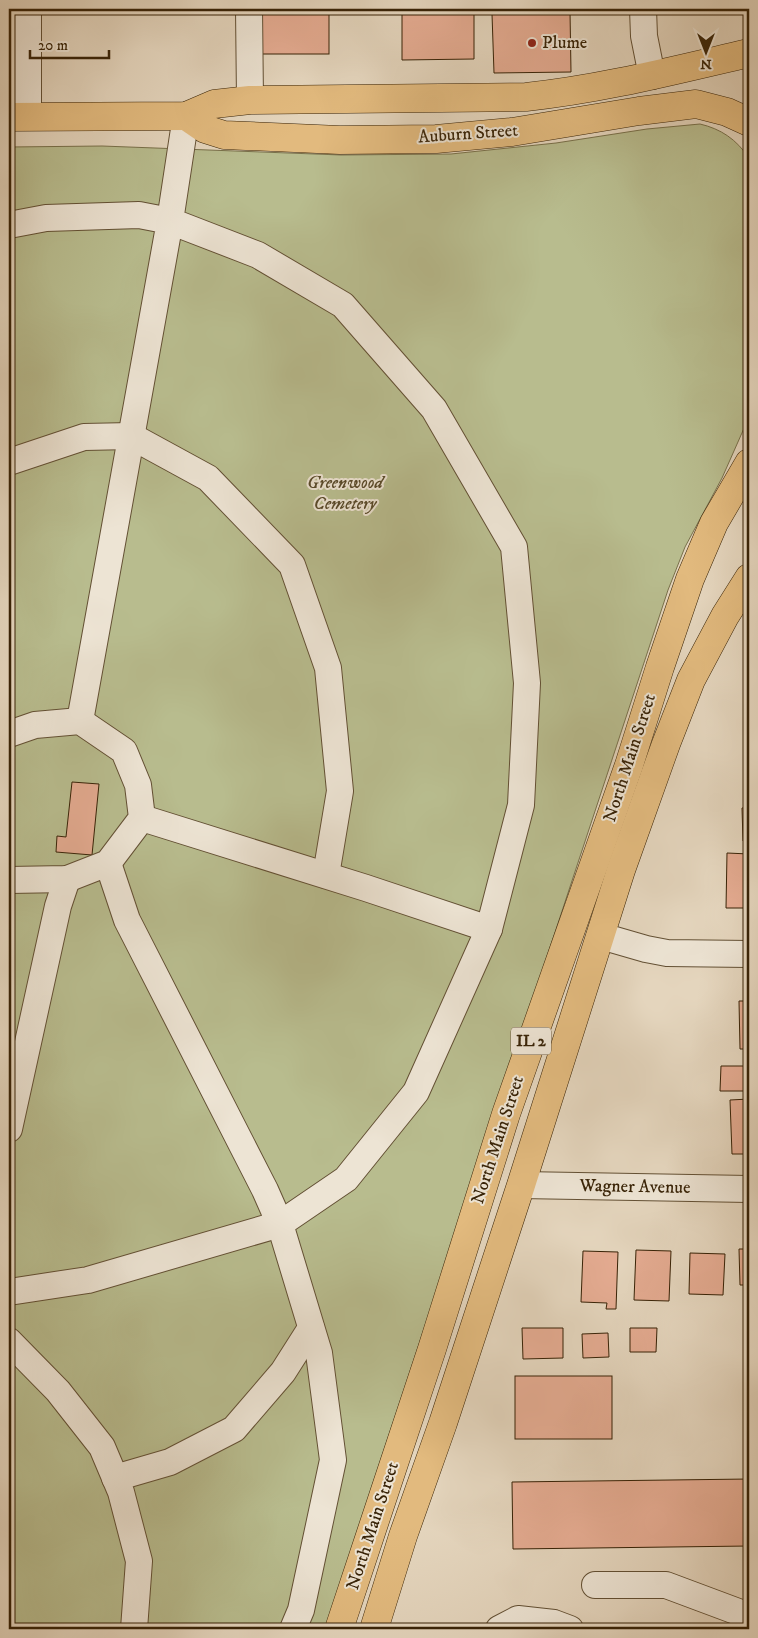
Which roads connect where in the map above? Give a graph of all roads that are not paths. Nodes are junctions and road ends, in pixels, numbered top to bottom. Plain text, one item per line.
1 (28, 9) edge
2 (249, 9) edge
3 (643, 9) edge
4 (749, 53) edge
5 (652, 76) junction
6 (250, 100) junction
7 (186, 116) junction
8 (18, 117) edge
9 (749, 122) edge
10 (170, 221) junction
11 (9, 225) edge
12 (131, 436) junction
13 (9, 462) edge
14 (749, 463) edge
15 (749, 578) edge
16 (80, 721) junction
17 (9, 734) edge
18 (142, 818) junction
19 (108, 863) junction
20 (326, 875) junction
21 (67, 879) junction
22 (9, 880) edge
23 (489, 929) junction
24 (600, 936) junction
25 (749, 954) edge
26 (9, 1129) edge
27 (521, 1185) junction
28 (749, 1189) edge
29 (280, 1224) junction
30 (9, 1292) edge
31 (311, 1328) junction
32 (9, 1341) edge
33 (115, 1478) junction
34 (595, 1585) dead end
35 (749, 1593) edge
36 (749, 1610) edge
37 (749, 1616) edge
38 (134, 1629) edge
39 (293, 1629) edge
40 (339, 1629) edge
41 (374, 1629) edge
42 (499, 1629) edge
43 (570, 1629) edge

1 - 8 street
2 - 6 street
3 - 5 street
4 - 5 main road, Auburn Street
5 - 6 main road, Auburn Street
6 - 7 main road, Auburn Street
7 - 8 main road, Auburn Street
7 - 9 main road, Auburn Street
7 - 10 street
10 - 11 street
10 - 12 street
10 - 23 street
12 - 13 street
12 - 16 street
12 - 20 street
14 - 40 main road, North Main Street / IL 2
15 - 24 main road, North Main Street / IL 2
16 - 17 street
16 - 18 street
18 - 19 street
18 - 20 street
19 - 21 street
19 - 29 street
20 - 23 street
21 - 22 street
21 - 26 street
23 - 29 street
24 - 25 street
24 - 27 main road, North Main Street / IL 2
27 - 28 street, Wagner Avenue
27 - 41 main road, North Main Street / IL 2
29 - 30 street
29 - 31 street
31 - 33 street
31 - 39 street
32 - 33 street
33 - 38 street
34 - 37 street
35 - 36 street
42 - 43 street

